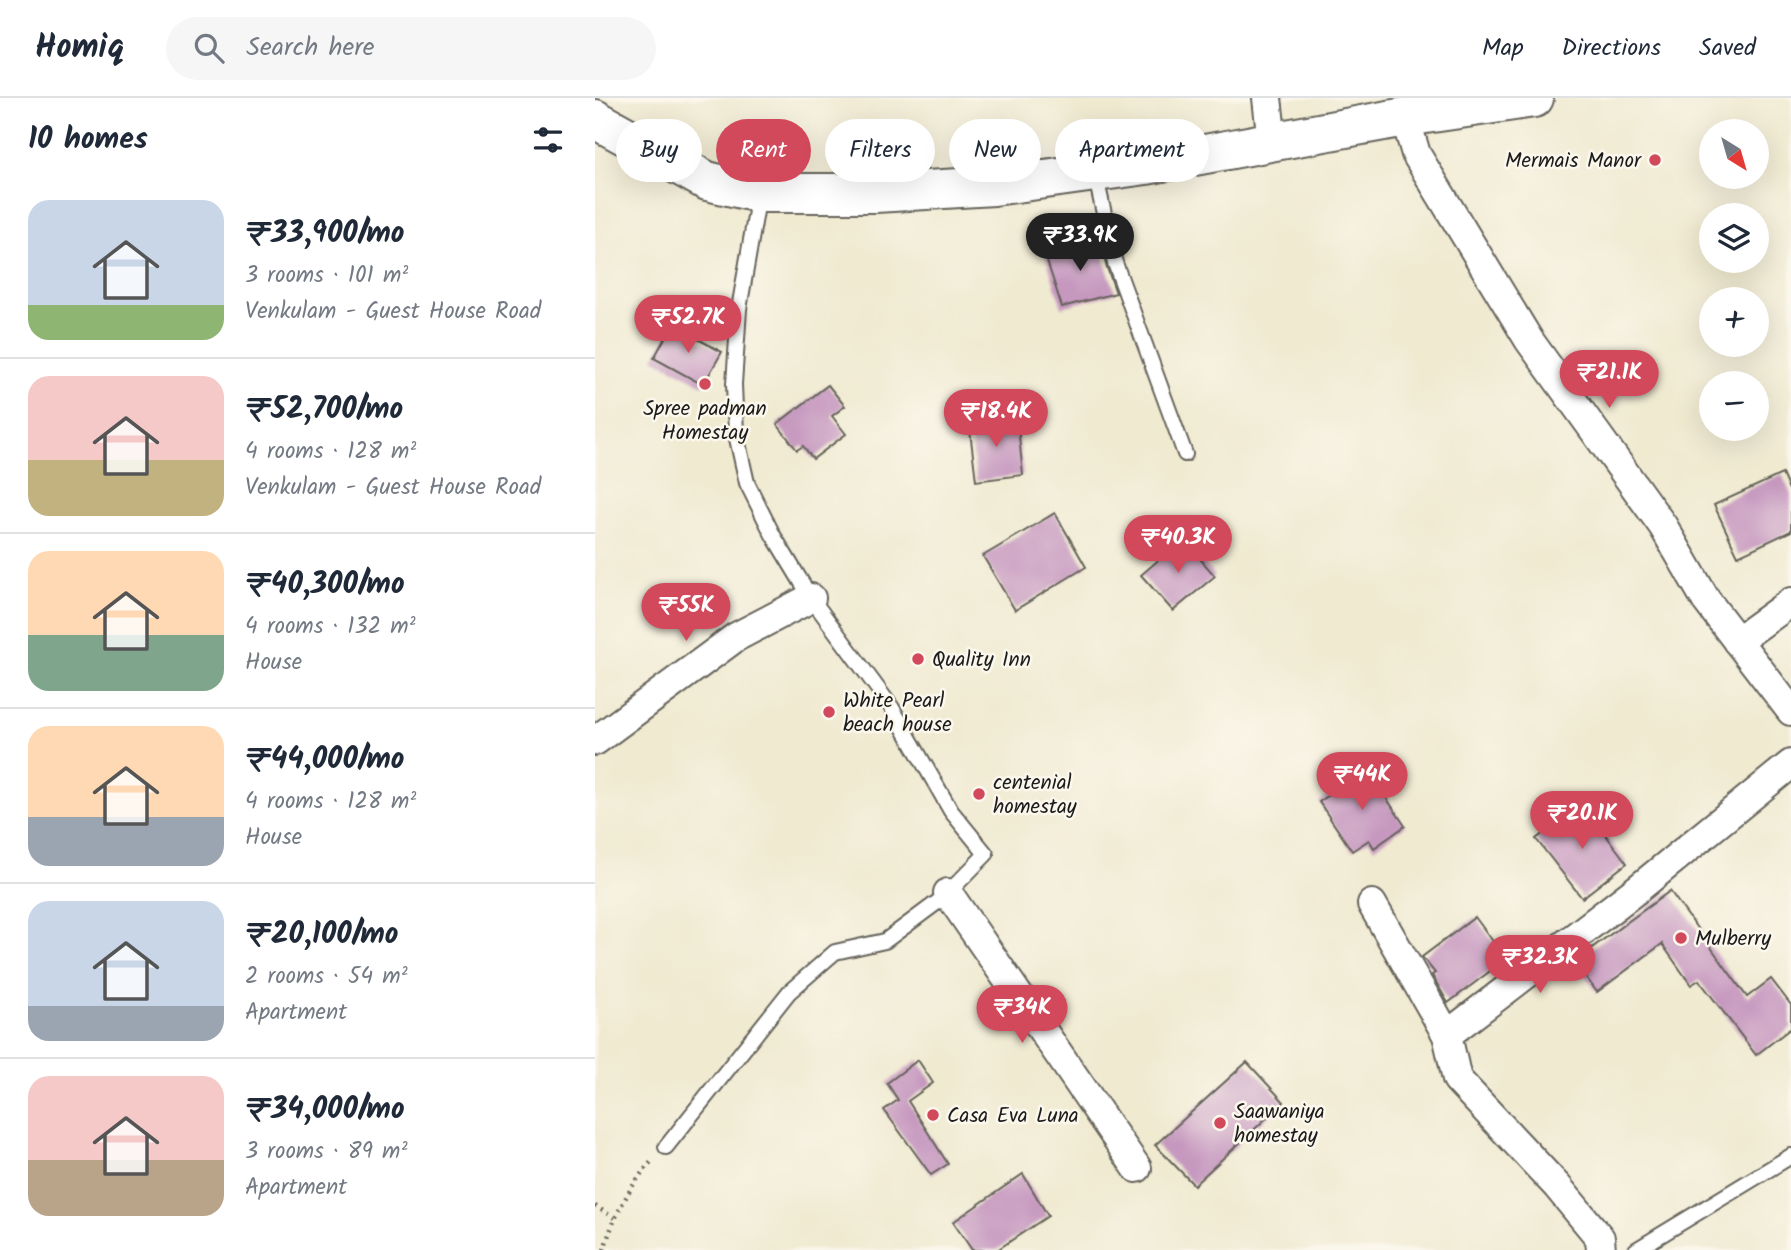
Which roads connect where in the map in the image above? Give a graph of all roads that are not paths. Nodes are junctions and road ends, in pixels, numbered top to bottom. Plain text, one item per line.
1 (1267, 98) edge
2 (1534, 98) edge
3 (1405, 117) junction
4 (595, 120) edge
5 (1272, 142) junction
6 (1209, 154) edge
7 (1055, 178) edge
8 (1097, 182) edge
9 (759, 193) junction
10 (1185, 454) dead end
11 (811, 598) junction
12 (1791, 602) edge
13 (1737, 641) junction
14 (1791, 711) edge
15 (595, 741) edge
16 (1791, 764) edge
17 (948, 893) junction
18 (1372, 904) dead end
19 (1447, 1035) junction
20 (666, 1147) road end
21 (1791, 1156) edge
22 (1137, 1168) dead end
23 (1601, 1250) edge
24 (1636, 1250) edge

1 - 5 street
2 - 3 main road
3 - 5 main road
3 - 13 street
4 - 9 main road
5 - 6 main road
7 - 9 main road
8 - 10 lane
9 - 11 lane
11 - 15 street
11 - 17 lane
12 - 13 street
13 - 14 street
16 - 19 street
17 - 20 lane
17 - 22 street
18 - 19 street
19 - 23 street
21 - 24 lane

